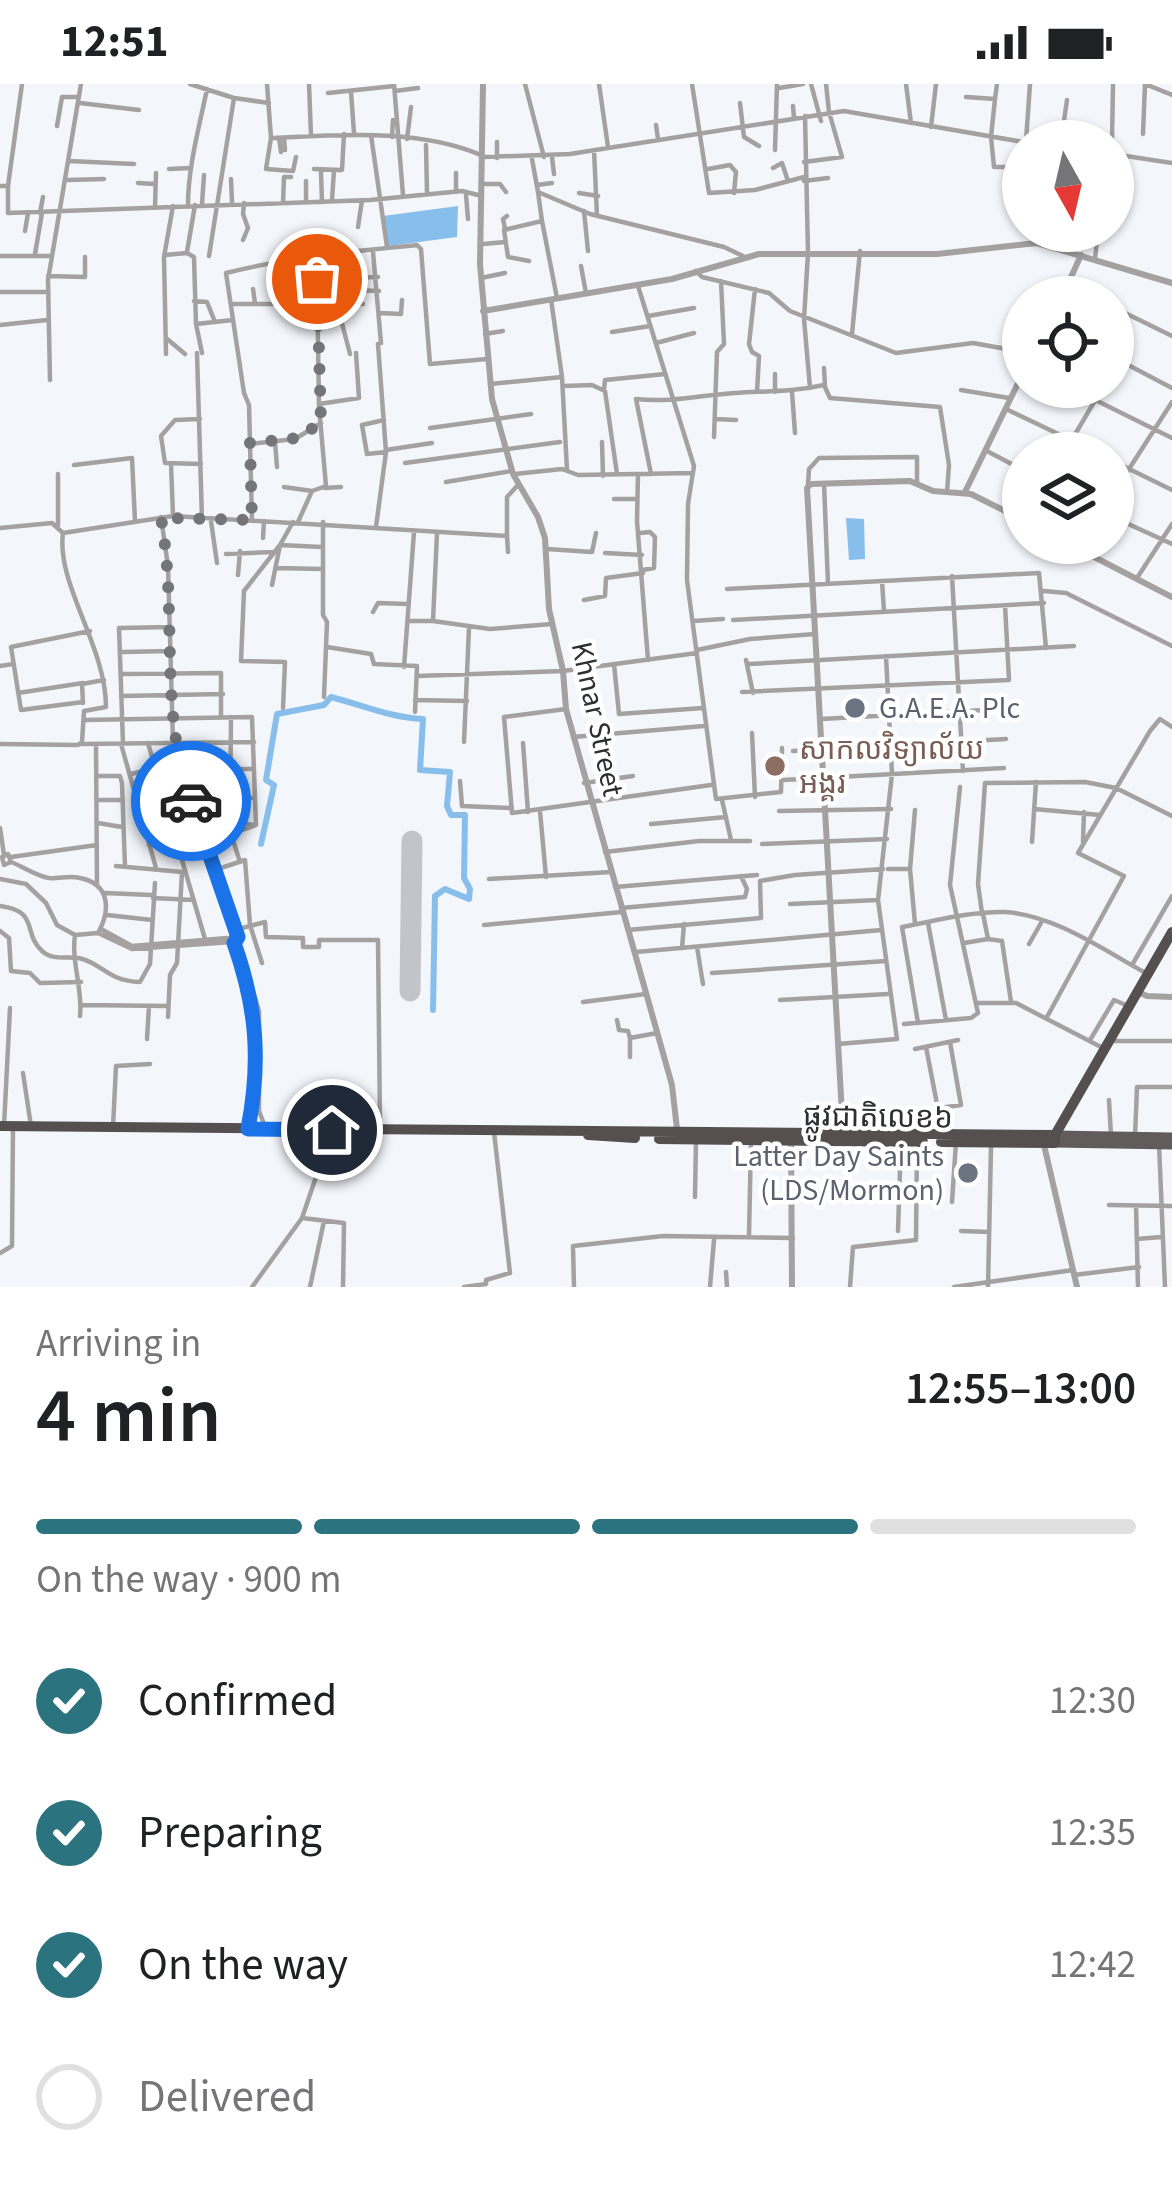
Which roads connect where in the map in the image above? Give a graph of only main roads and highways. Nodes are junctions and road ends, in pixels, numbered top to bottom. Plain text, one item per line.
1 (1171, 934) edge
2 (1167, 951) edge
3 (1067, 1115) junction
4 (6, 1126) edge
5 (677, 1135) junction
6 (1076, 1136) junction
7 (791, 1137) junction
8 (908, 1139) junction
9 (991, 1139) junction
10 (1050, 1139) junction
11 (1168, 1142) edge

1 - 2 highway
2 - 3 highway
3 - 6 highway
3 - 10 highway
4 - 5 highway, ផ្លូវជាតិលេខ៦
5 - 7 highway, ផ្លូវជាតិលេខ៦
5 - 7 highway, ផ្លូវជាតិលេខ៦
6 - 10 main road, ផ្លូវជាតិលេខ៦
6 - 11 main road, ផ្លូវជាតិលេខ៦
7 - 8 highway, ផ្លូវជាតិលេខ៦
8 - 9 highway, ផ្លូវជាតិលេខ៦
8 - 9 highway, ផ្លូវជាតិលេខ៦
9 - 10 highway, ផ្លូវជាតិលេខ៦
10 - 11 main road, ផ្លូវជាតិលេខ៦

